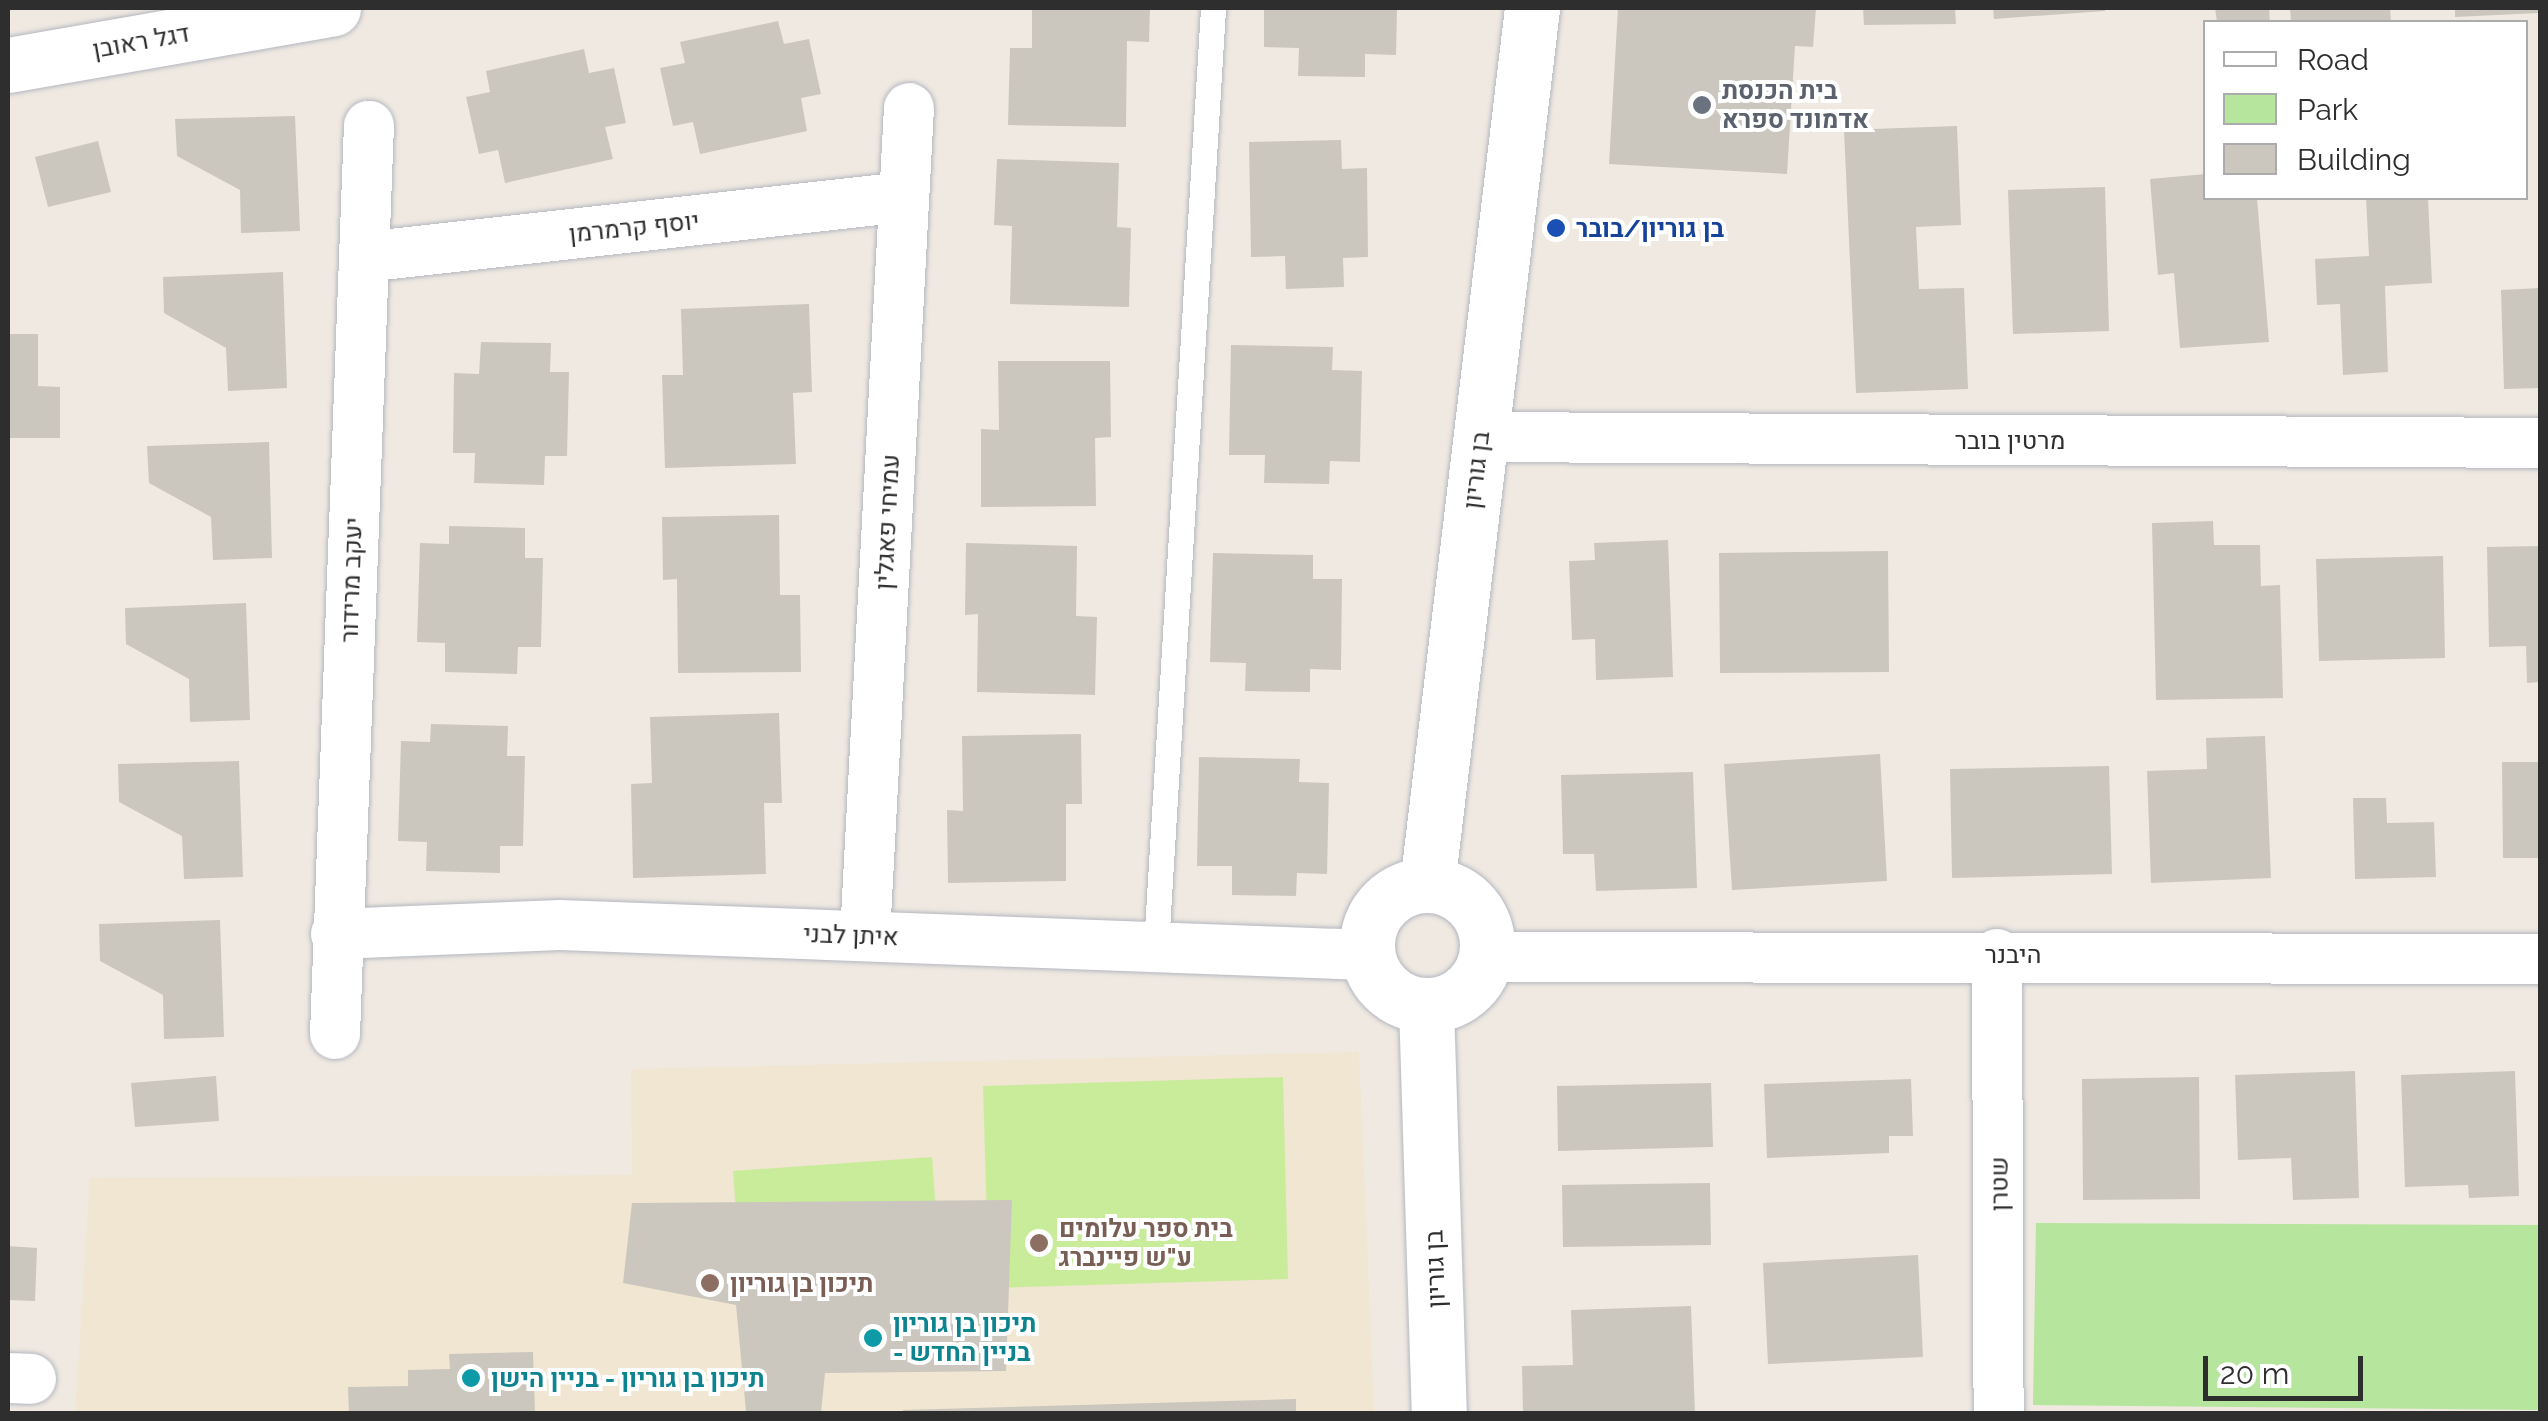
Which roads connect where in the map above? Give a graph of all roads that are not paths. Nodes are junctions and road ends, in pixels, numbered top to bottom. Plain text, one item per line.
1 (333, 8) edge
2 (1214, 8) edge
3 (1524, 24) edge
4 (8, 65) edge
5 (909, 108) dead end
6 (369, 126) dead end
7 (904, 197) junction
8 (364, 257) junction
9 (1480, 437) junction
10 (2540, 443) edge
11 (1428, 884) junction
12 (336, 934) junction
13 (865, 936) junction
14 (1156, 946) junction
15 (1997, 954) junction
16 (1367, 955) junction
17 (1486, 957) junction
18 (2540, 959) edge
19 (1426, 1005) junction
20 (335, 1034) dead end
21 (1439, 1414) edge
22 (1999, 1414) edge

1 - 4 street, דגל ראובן
2 - 14 lane
3 - 9 street, בן גוריון
5 - 7 street, עמיחי פאגלין
6 - 8 street, יעקב מרידור
7 - 8 street, יוסף קרמרמן
7 - 13 street, עמיחי פאגלין
8 - 12 street, יעקב מרידור
9 - 10 street, מרטין בובר
9 - 11 street, בן גוריון
11 - 16 street
11 - 17 street
12 - 13 street, איתן לבני
12 - 20 street, יעקב מרידור
13 - 14 street, איתן לבני
14 - 16 street, איתן לבני
15 - 17 street, היבנר
15 - 18 street, היבנר
15 - 22 street, שטרן
16 - 19 street
17 - 19 street
19 - 21 street, בן גוריון

